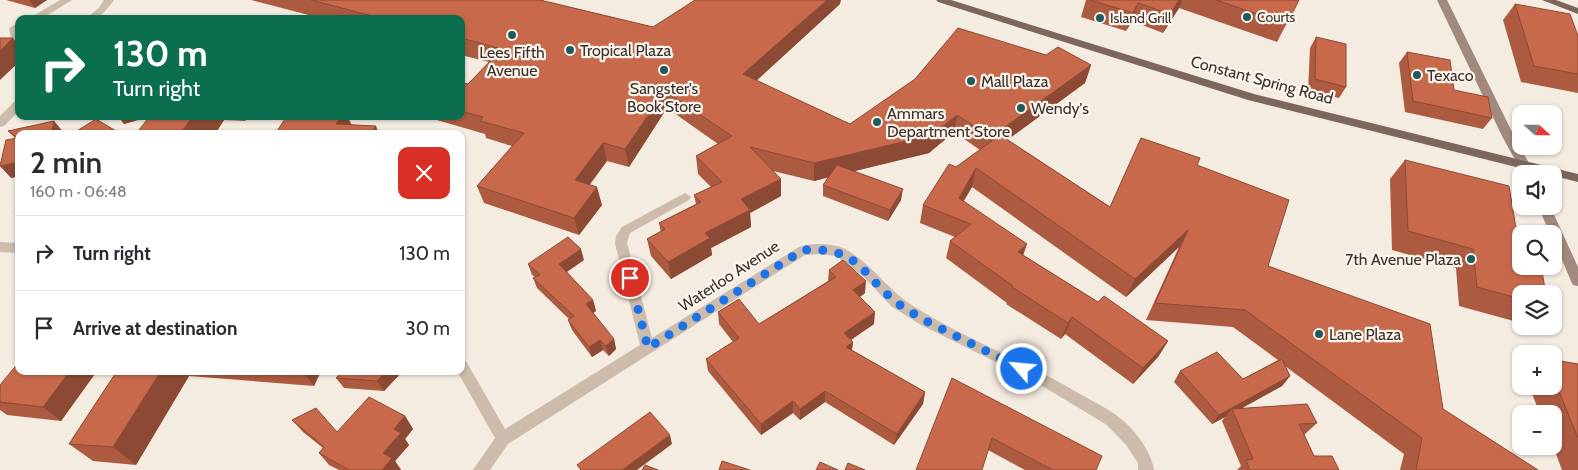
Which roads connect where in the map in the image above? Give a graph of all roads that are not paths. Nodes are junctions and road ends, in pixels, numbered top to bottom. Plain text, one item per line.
1 (67, 0) edge
2 (109, 0) edge
3 (941, 0) edge
4 (1442, 0) edge
5 (1547, 0) edge
6 (1578, 11) edge
7 (40, 15) edge
8 (95, 15) edge
9 (15, 108) edge
10 (0, 123) edge
11 (1512, 165) edge
12 (1525, 165) edge
13 (1562, 175) edge
14 (1578, 178) edge
15 (685, 196) dead end
16 (1548, 215) edge
17 (0, 247) edge
18 (15, 248) edge
19 (1578, 281) edge
20 (648, 348) junction
21 (465, 373) edge
22 (503, 439) junction
23 (481, 470) edge
24 (1146, 470) edge

1 - 7 street
2 - 8 street
3 - 11 main road, Constant Spring Road
4 - 12 main road
5 - 6 main road
9 - 10 street
13 - 14 main road, Constant Spring Road
15 - 20 street
16 - 19 main road
17 - 18 street
20 - 22 street, Waterloo Avenue
20 - 24 street, Waterloo Avenue
21 - 22 street
22 - 23 street, Waterloo Avenue

